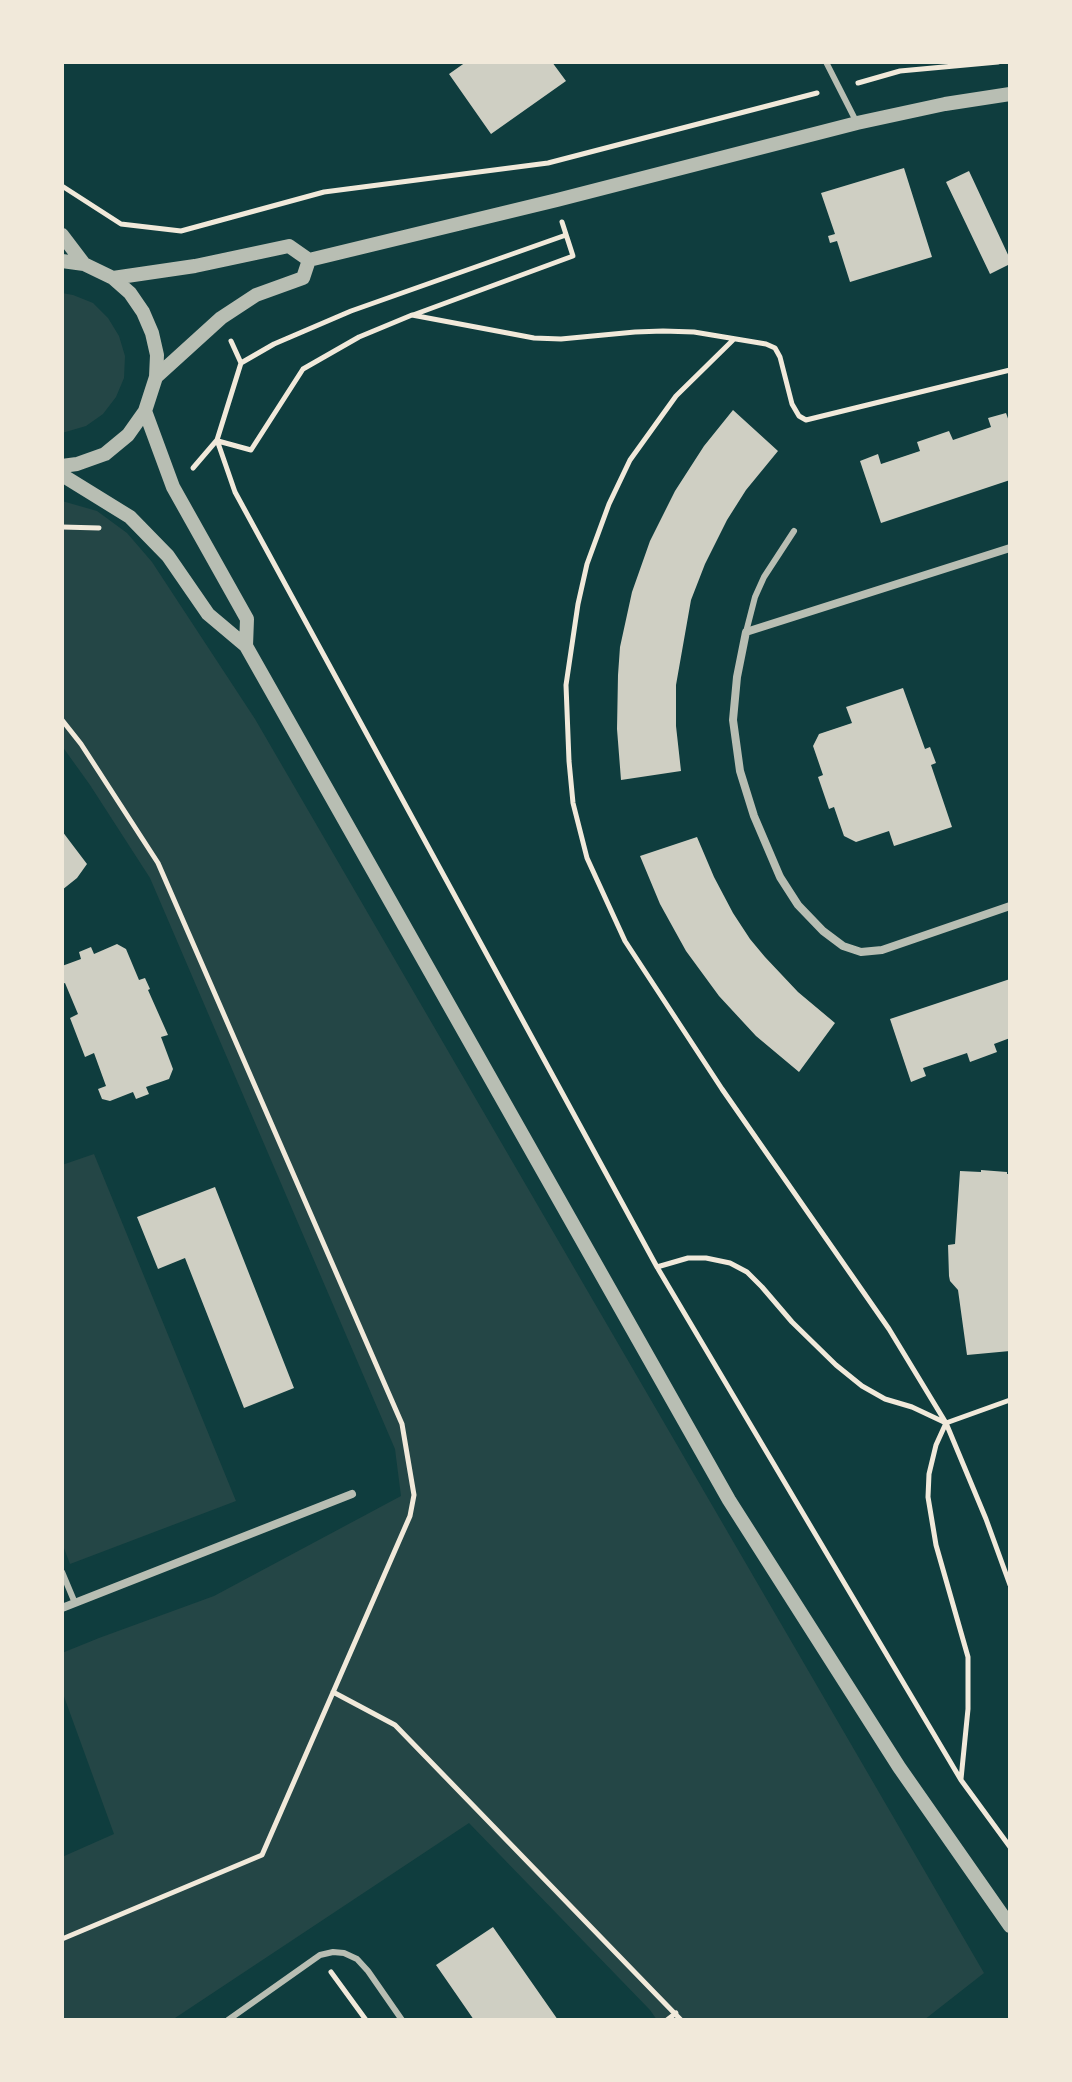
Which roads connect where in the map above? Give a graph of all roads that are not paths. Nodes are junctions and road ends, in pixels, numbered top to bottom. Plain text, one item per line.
1 (826, 62) edge
2 (1010, 94) edge
3 (857, 123) junction
4 (62, 235) edge
5 (309, 260) junction
6 (62, 261) edge
7 (84, 264) junction
8 (113, 278) junction
9 (156, 377) junction
10 (145, 411) junction
11 (62, 466) edge
12 (62, 475) edge
13 (794, 531) dead end
14 (1010, 548) edge
15 (746, 632) junction
16 (246, 646) junction
17 (1010, 906) edge
18 (352, 1494) dead end
19 (62, 1572) edge
20 (75, 1603) junction
21 (62, 1608) edge
22 (1010, 1926) edge
23 (228, 2020) edge
24 (402, 2020) edge

1 - 3 lane
2 - 3 street
3 - 5 street
4 - 7 street
5 - 8 street
5 - 9 street
6 - 7 street
7 - 8 street
8 - 9 street
9 - 10 street
10 - 11 street
10 - 16 street
12 - 16 street
13 - 15 lane
14 - 15 street
15 - 17 street
16 - 22 street
18 - 20 street
19 - 20 lane
20 - 21 street
23 - 24 lane

